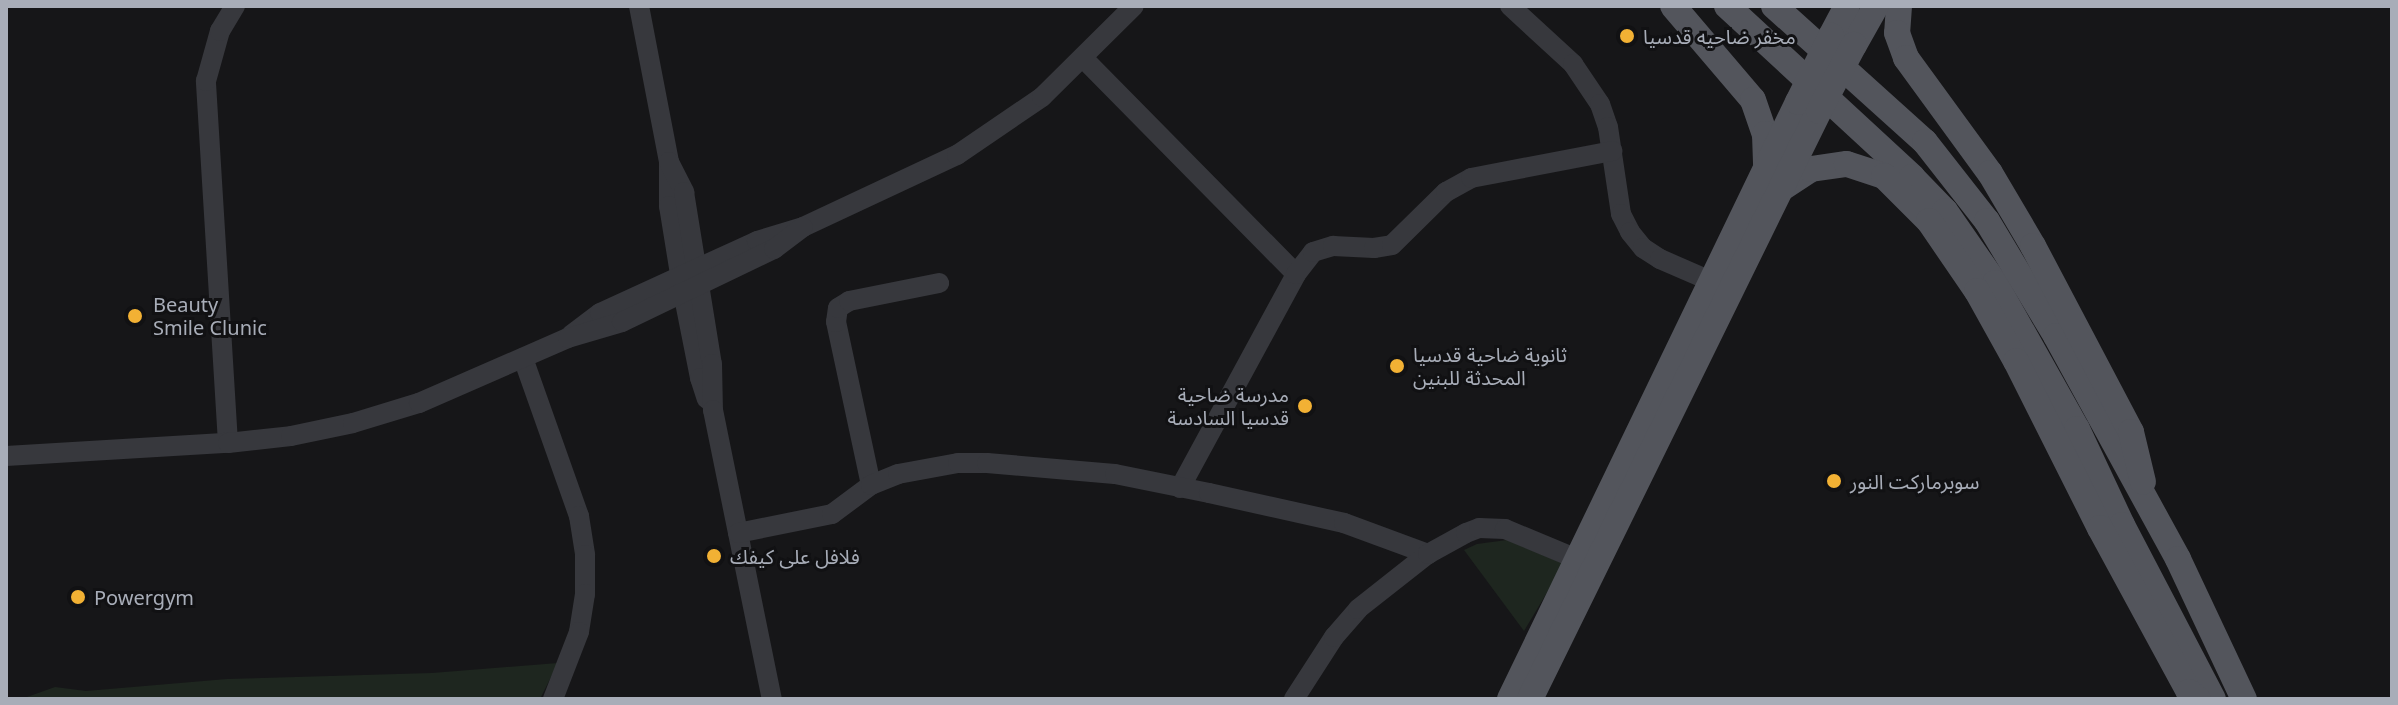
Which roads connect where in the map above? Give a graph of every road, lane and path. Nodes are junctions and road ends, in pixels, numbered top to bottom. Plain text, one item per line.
1 (235, 6) edge
2 (639, 6) edge
3 (1134, 6) edge
4 (1510, 6) edge
5 (1673, 6) edge
6 (1727, 6) edge
7 (1774, 6) edge
8 (1847, 6) edge
9 (1876, 6) edge
10 (1899, 6) edge
11 (1843, 41) junction
12 (1084, 59) junction
13 (1612, 151) junction
14 (1774, 179) junction
15 (1296, 274) junction
16 (690, 280) junction
17 (1713, 282) junction
18 (939, 283) dead end
19 (523, 358) junction
20 (228, 443) junction
21 (6, 456) edge
22 (871, 485) junction
23 (1180, 488) junction
24 (2148, 505) junction
25 (738, 533) junction
26 (1428, 554) junction
27 (1588, 564) junction
28 (553, 699) edge
29 (772, 699) edge
30 (1294, 699) edge
31 (1510, 699) edge
32 (1530, 699) edge
33 (2198, 699) edge
34 (2213, 699) edge
35 (2244, 699) edge

1 - 20 street
2 - 16 street
3 - 12 street
4 - 13 street
5 - 14 main road
6 - 34 main road
7 - 24 main road
8 - 11 main road
9 - 11 main road
10 - 24 main road
11 - 14 main road, bridge
12 - 15 street
12 - 16 street
13 - 15 street
13 - 17 street
14 - 17 main road
14 - 27 main road
14 - 33 main road
15 - 23 street
16 - 19 street
16 - 25 street
17 - 27 main road
18 - 22 street
19 - 20 street
19 - 28 street
20 - 21 street
22 - 23 street
22 - 25 street
23 - 26 street
24 - 35 main road
25 - 29 street
26 - 27 street
26 - 30 street
27 - 31 main road
27 - 32 main road

